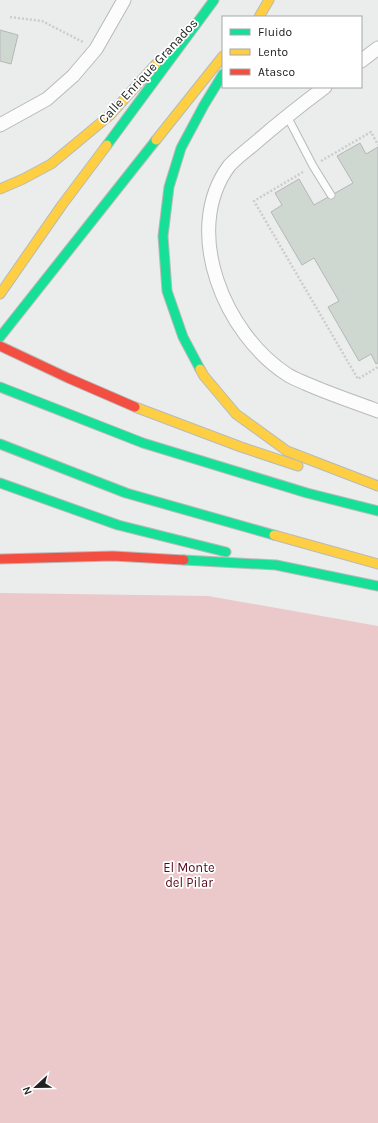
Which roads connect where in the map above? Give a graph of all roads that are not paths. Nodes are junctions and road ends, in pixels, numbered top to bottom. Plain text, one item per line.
1 (124, 0) edge
2 (214, 0) edge
3 (269, 0) edge
4 (255, 16) edge
5 (260, 16) edge
6 (378, 48) edge
7 (222, 57) edge
8 (362, 60) edge
9 (222, 76) edge
10 (324, 88) edge
11 (287, 116) junction
12 (0, 125) edge
13 (0, 189) edge
14 (331, 195) dead end
15 (0, 294) edge
16 (0, 337) edge
17 (0, 346) edge
18 (0, 387) edge
19 (378, 411) edge
20 (0, 444) edge
21 (0, 483) edge
22 (378, 486) edge
23 (378, 490) edge
24 (378, 511) edge
25 (0, 559) edge
26 (378, 564) edge
27 (276, 565) junction
28 (378, 586) edge

1 - 12 street
2 - 13 main road, Calle Enrique Granados
2 - 15 main road
3 - 4 main road
3 - 5 main road
6 - 8 street
7 - 16 main road
9 - 22 main road
10 - 11 street
11 - 14 lane
11 - 19 street
17 - 23 main road
18 - 24 main road
20 - 26 main road
21 - 27 main road
25 - 27 main road
27 - 28 main road

